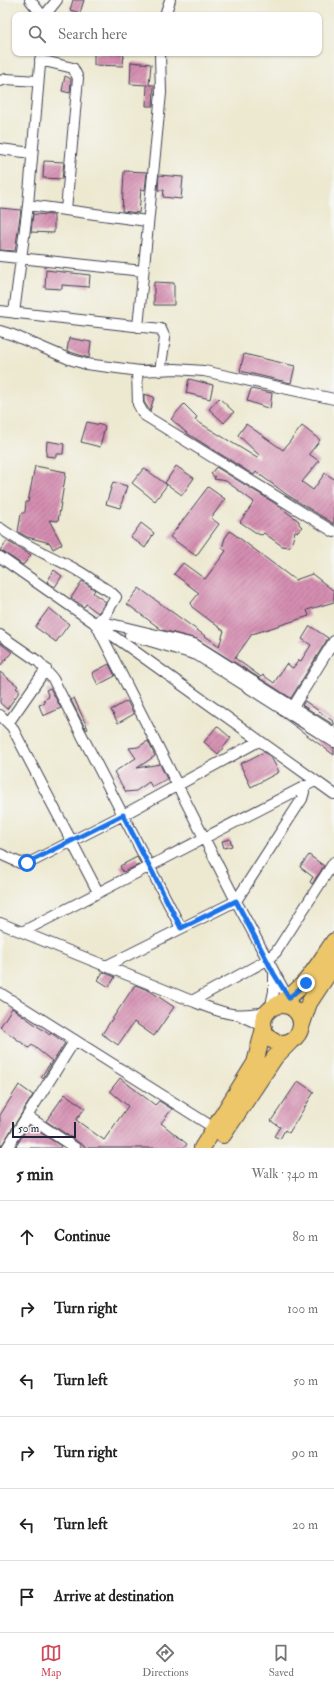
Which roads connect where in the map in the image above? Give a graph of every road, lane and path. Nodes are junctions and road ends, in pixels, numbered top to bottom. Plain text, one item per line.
1 (30, 0) edge
2 (58, 0) edge
3 (170, 0) edge
4 (40, 12) edge
5 (48, 12) edge
6 (167, 12) edge
7 (41, 56) edge
8 (160, 56) edge
9 (0, 81) edge
10 (38, 81) junction
11 (0, 149) edge
12 (32, 153) junction
13 (28, 205) junction
14 (66, 210) junction
15 (147, 221) junction
16 (0, 256) edge
17 (22, 259) junction
18 (143, 271) junction
19 (0, 311) edge
20 (14, 313) junction
21 (138, 327) junction
22 (0, 330) edge
23 (160, 370) junction
24 (137, 371) junction
25 (334, 399) edge
26 (0, 528) edge
27 (334, 532) edge
28 (0, 557) edge
29 (96, 624) junction
30 (0, 635) edge
31 (334, 641) edge
32 (46, 669) junction
33 (291, 711) junction
34 (0, 715) edge
35 (9, 722) junction
36 (334, 733) edge
37 (258, 741) junction
38 (334, 742) edge
39 (315, 781) junction
40 (178, 786) junction
41 (303, 787) junction
42 (334, 794) edge
43 (123, 815) junction
44 (204, 837) junction
45 (71, 841) junction
46 (0, 854) edge
47 (334, 862) edge
48 (148, 865) junction
49 (98, 892) junction
50 (236, 901) junction
51 (0, 922) edge
52 (181, 928) junction
53 (22, 932) junction
54 (334, 941) edge
55 (267, 960) junction
56 (334, 965) edge
57 (106, 966) junction
58 (274, 974) junction
59 (0, 994) edge
60 (192, 1001) junction
61 (292, 1004) junction
62 (241, 1016) junction
63 (268, 1016) junction
64 (301, 1027) junction
65 (74, 1040) junction
66 (290, 1042) junction
67 (27, 1116) junction
68 (219, 1131) junction
69 (7, 1148) edge
70 (75, 1148) edge
71 (202, 1148) edge
72 (214, 1148) edge

1 - 4 street
2 - 5 street
3 - 6 street
7 - 10 street
7 - 14 street
8 - 15 street
9 - 10 street
10 - 12 street
11 - 12 street
12 - 13 street
13 - 14 street
13 - 17 street
14 - 15 street
15 - 18 street
16 - 17 street
17 - 18 street
17 - 20 street
18 - 21 street
19 - 20 street
20 - 21 street
21 - 23 street
22 - 24 street
23 - 24 street
23 - 25 street
24 - 27 street
26 - 29 street
28 - 29 street
29 - 33 street
29 - 37 street
29 - 40 street
30 - 32 street
31 - 33 street
32 - 35 street
32 - 43 street
33 - 36 street
33 - 38 street
34 - 35 street
35 - 45 street
37 - 39 street
37 - 40 street
39 - 41 street
39 - 42 street
40 - 43 street
40 - 44 street
41 - 44 street
41 - 50 street
43 - 45 street
43 - 48 street
44 - 48 street
44 - 50 street
45 - 46 street
45 - 49 street
47 - 55 street
48 - 49 street
48 - 52 street
49 - 53 street
50 - 52 street
50 - 55 street
51 - 53 street
52 - 57 street
53 - 57 street
54 - 61 main road
55 - 58 street
55 - 60 street
56 - 64 main road
57 - 60 street
58 - 61 street
58 - 63 street
59 - 65 street
60 - 62 street
61 - 63 main road
61 - 64 main road
62 - 63 street
62 - 63 street
63 - 66 main road
63 - 68 main road
64 - 66 main road
65 - 67 street
65 - 68 street
66 - 68 main road
67 - 69 street
67 - 70 street
68 - 71 main road
68 - 72 main road

